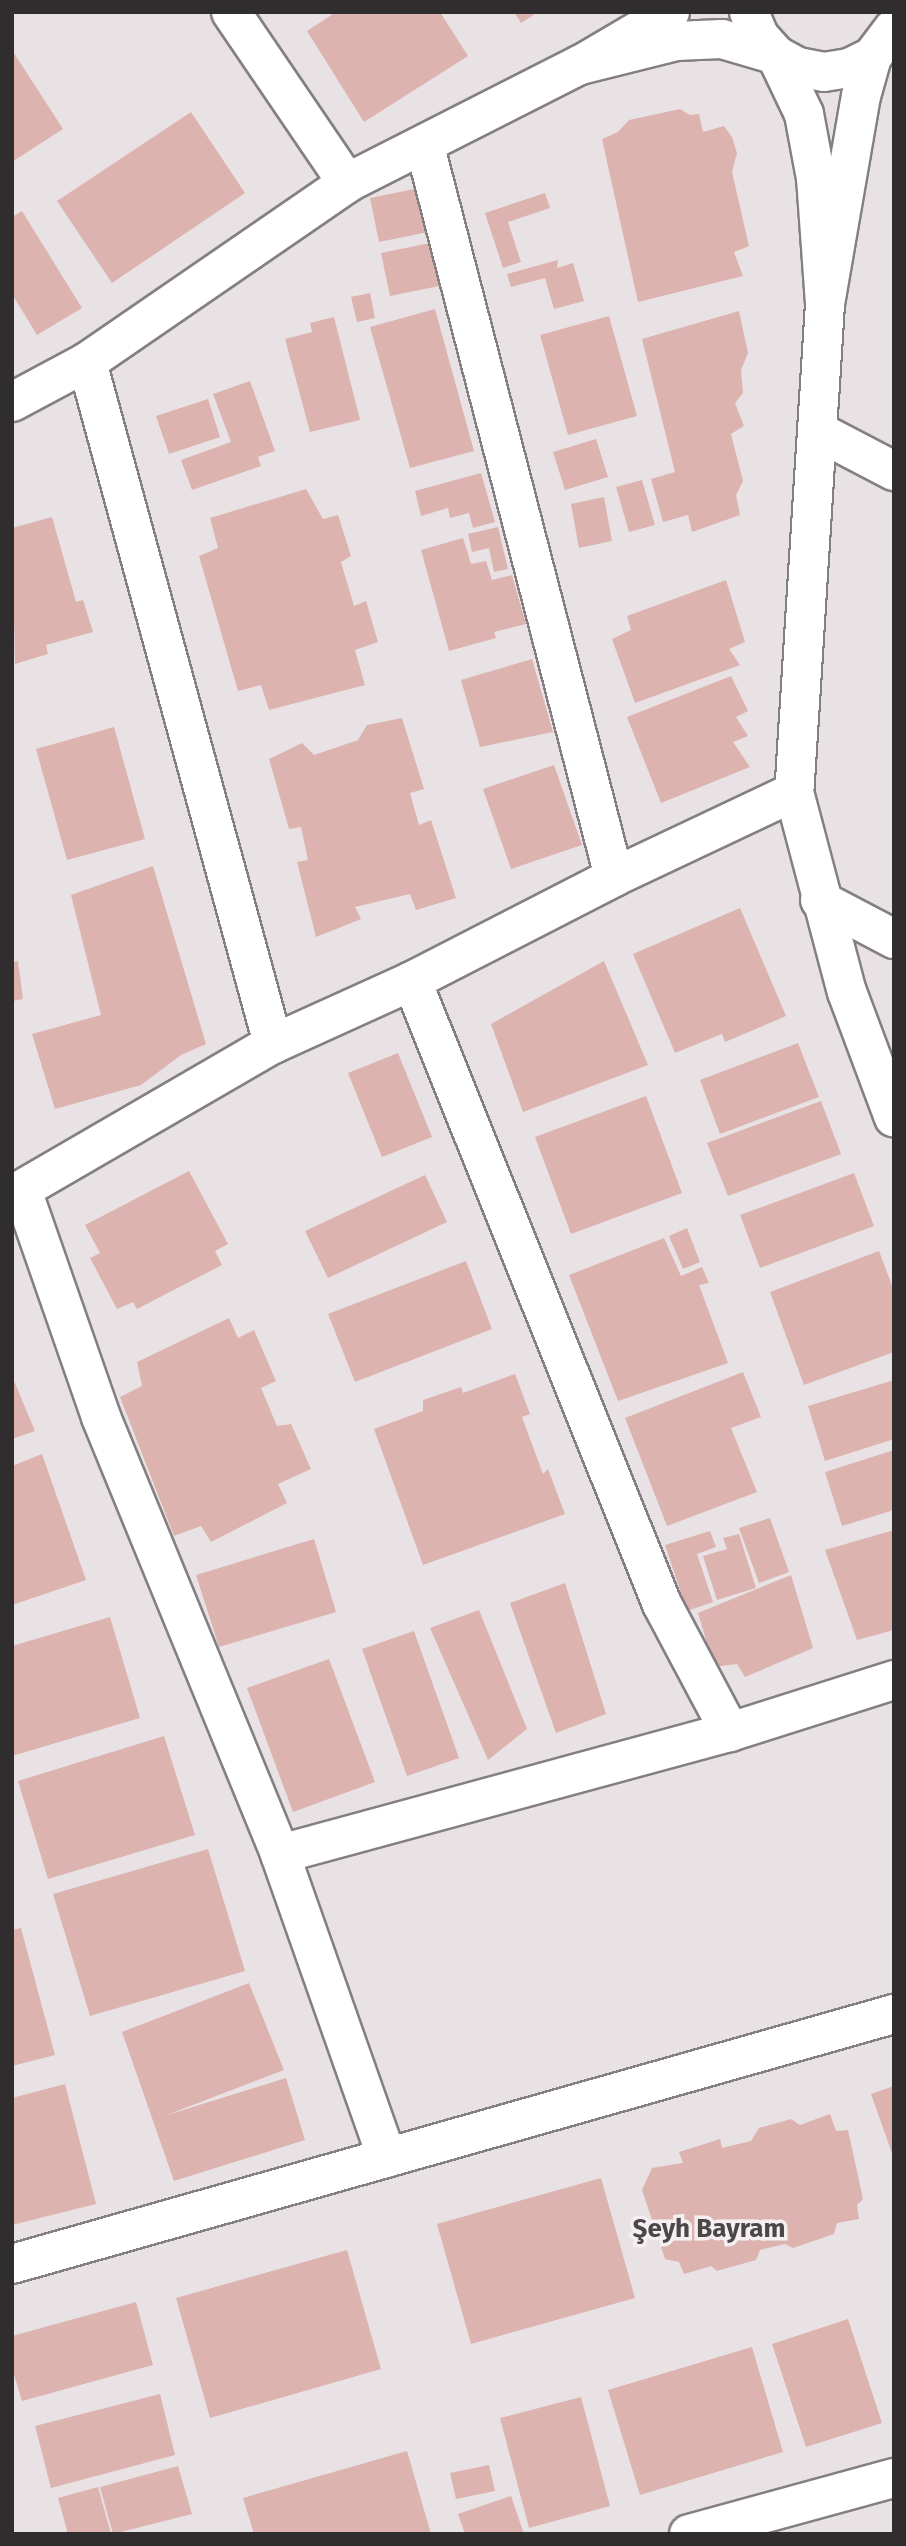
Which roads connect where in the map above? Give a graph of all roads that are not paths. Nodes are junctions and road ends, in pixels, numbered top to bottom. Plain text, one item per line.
1 (231, 12) edge
2 (670, 12) edge
3 (750, 12) edge
4 (886, 52) edge
5 (776, 55) junction
6 (580, 65) junction
7 (425, 147) junction
8 (347, 183) junction
9 (825, 304) junction
10 (87, 362) junction
11 (12, 402) edge
12 (819, 432) junction
13 (894, 471) edge
14 (794, 792) junction
15 (614, 877) junction
16 (820, 900) junction
17 (894, 939) edge
18 (412, 981) junction
19 (273, 1044) junction
20 (894, 1118) edge
21 (17, 1192) edge
22 (894, 1679) edge
23 (730, 1732) junction
24 (280, 1854) junction
25 (894, 2014) edge
26 (387, 2158) junction
27 (12, 2264) edge
28 (894, 2477) edge
29 (689, 2534) edge

1 - 8 street
2 - 6 street
3 - 5 street
4 - 5 street
4 - 9 street
5 - 6 street
5 - 9 street
6 - 7 street
7 - 8 street
7 - 15 street
8 - 10 street
9 - 12 street
10 - 11 street
10 - 19 street
12 - 13 street
12 - 14 street
14 - 15 street
14 - 16 street
15 - 18 street
16 - 17 street
16 - 20 street
18 - 19 street
18 - 23 street
19 - 21 street
21 - 24 street
22 - 23 street
23 - 24 street
24 - 26 street
25 - 26 street
26 - 27 street
28 - 29 street

